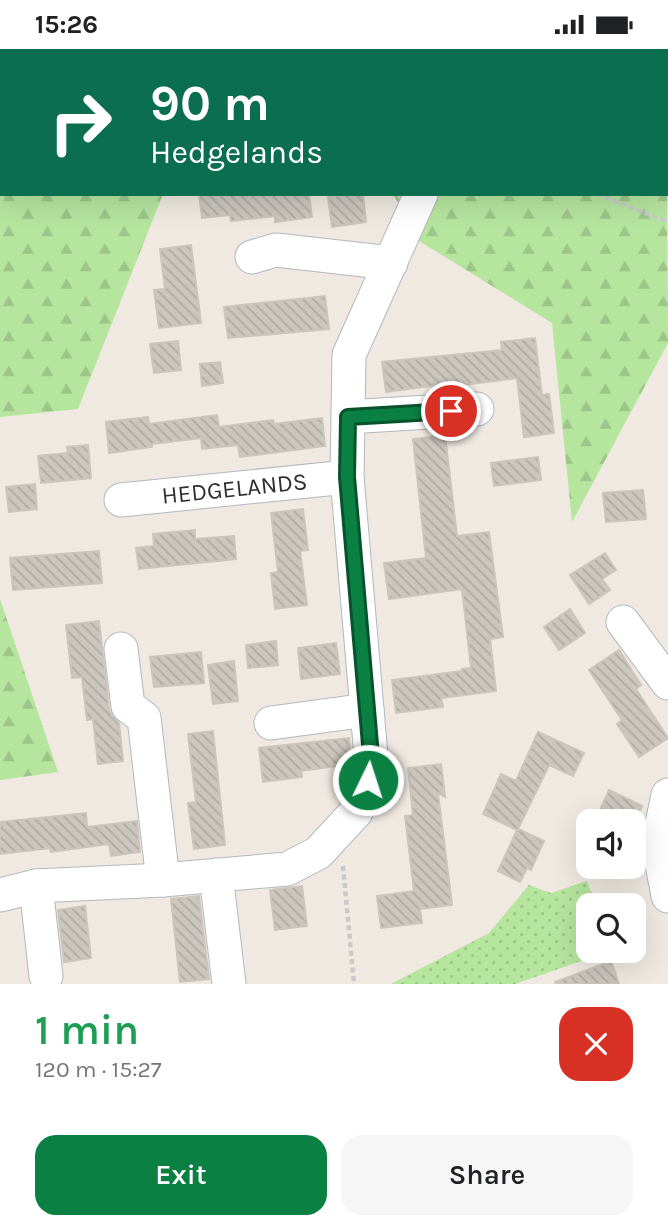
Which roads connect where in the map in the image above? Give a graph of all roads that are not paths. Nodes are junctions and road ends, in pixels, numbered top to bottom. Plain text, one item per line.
1 (420, 196) edge
2 (253, 257) dead end
3 (391, 263) junction
4 (477, 409) dead end
5 (348, 417) junction
6 (347, 477) junction
7 (121, 501) dead end
8 (623, 622) dead end
9 (121, 649) dead end
10 (668, 683) edge
11 (368, 711) junction
12 (271, 723) dead end
13 (668, 795) edge
14 (216, 875) junction
15 (163, 880) junction
16 (665, 883) edge
17 (36, 887) junction
18 (0, 895) edge
19 (46, 976) dead end
20 (229, 984) edge

1 - 3 street
2 - 3 street
3 - 5 street
4 - 5 street
5 - 6 street
6 - 7 street, HEDGELANDS
6 - 11 street
8 - 10 street
9 - 15 street
11 - 12 street
11 - 14 street
13 - 16 street
14 - 15 street
14 - 20 street
15 - 17 street
17 - 18 street
17 - 19 street

